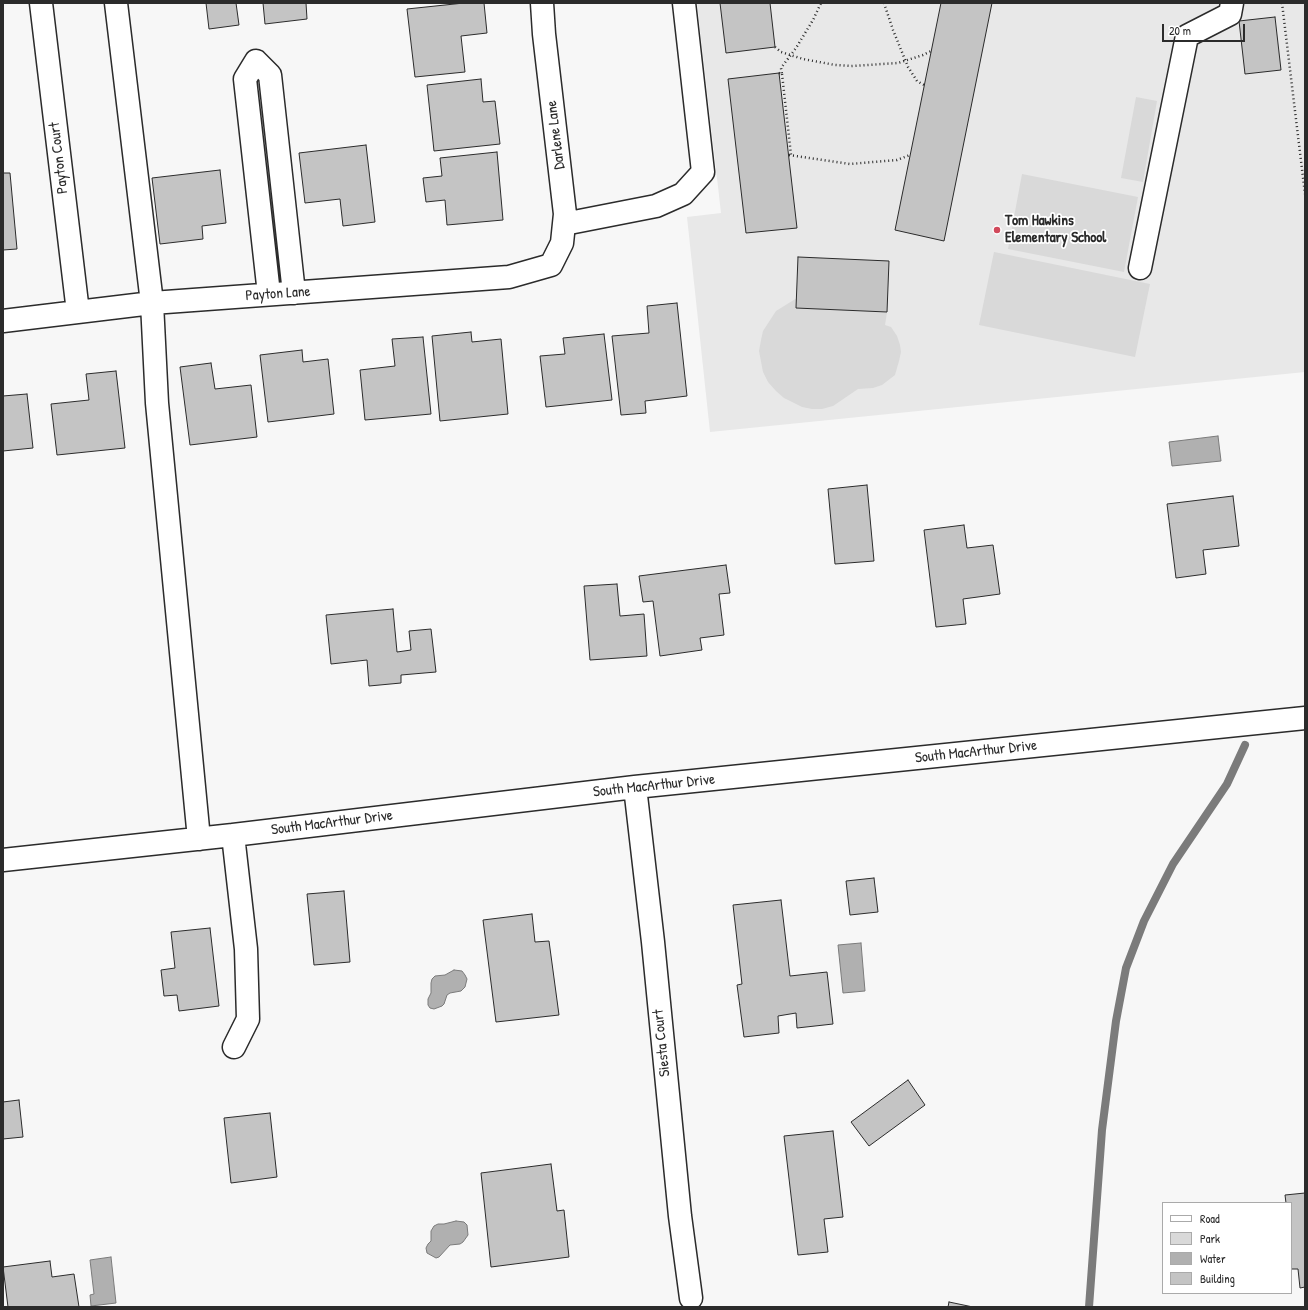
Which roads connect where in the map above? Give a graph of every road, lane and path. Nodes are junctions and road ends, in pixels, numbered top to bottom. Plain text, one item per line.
1 (41, 3) edge
2 (116, 3) edge
3 (542, 3) edge
4 (684, 3) edge
5 (821, 3) edge
6 (884, 3) edge
7 (1232, 3) edge
8 (1282, 3) edge
9 (775, 47) dead end
10 (931, 51) dead end
11 (790, 55) junction
12 (906, 60) junction
13 (924, 85) dead end
14 (910, 155) dead end
15 (1305, 194) edge
16 (564, 224) junction
17 (551, 265) joint
18 (1140, 268) dead end
19 (294, 292) junction
20 (269, 294) junction
21 (152, 303) junction
22 (78, 312) junction
23 (3, 321) edge
24 (1305, 718) edge
25 (635, 787) junction
26 (233, 835) junction
27 (200, 839) junction
28 (3, 860) edge
29 (234, 1047) dead end
30 (691, 1298) dead end

1 - 22 street, Payton Court
2 - 21 street
3 - 16 street, Darlene Lane
4 - 16 street
5 - 11 path
6 - 12 path
7 - 18 street
8 - 15 path
9 - 11 path
10 - 12 path
11 - 12 path
11 - 14 path
12 - 13 path
16 - 17 street, Darlene Lane
17 - 19 street, Payton Lane
19 - 20 street, Payton Lane
19 - 20 street
20 - 21 street, Payton Lane
21 - 22 street, Payton Lane
21 - 27 street
22 - 23 street, Payton Lane
24 - 25 street, South MacArthur Drive
25 - 26 street, South MacArthur Drive
25 - 30 street, Siesta Court
26 - 27 street, South MacArthur Drive
26 - 29 street
27 - 28 street, South MacArthur Drive

